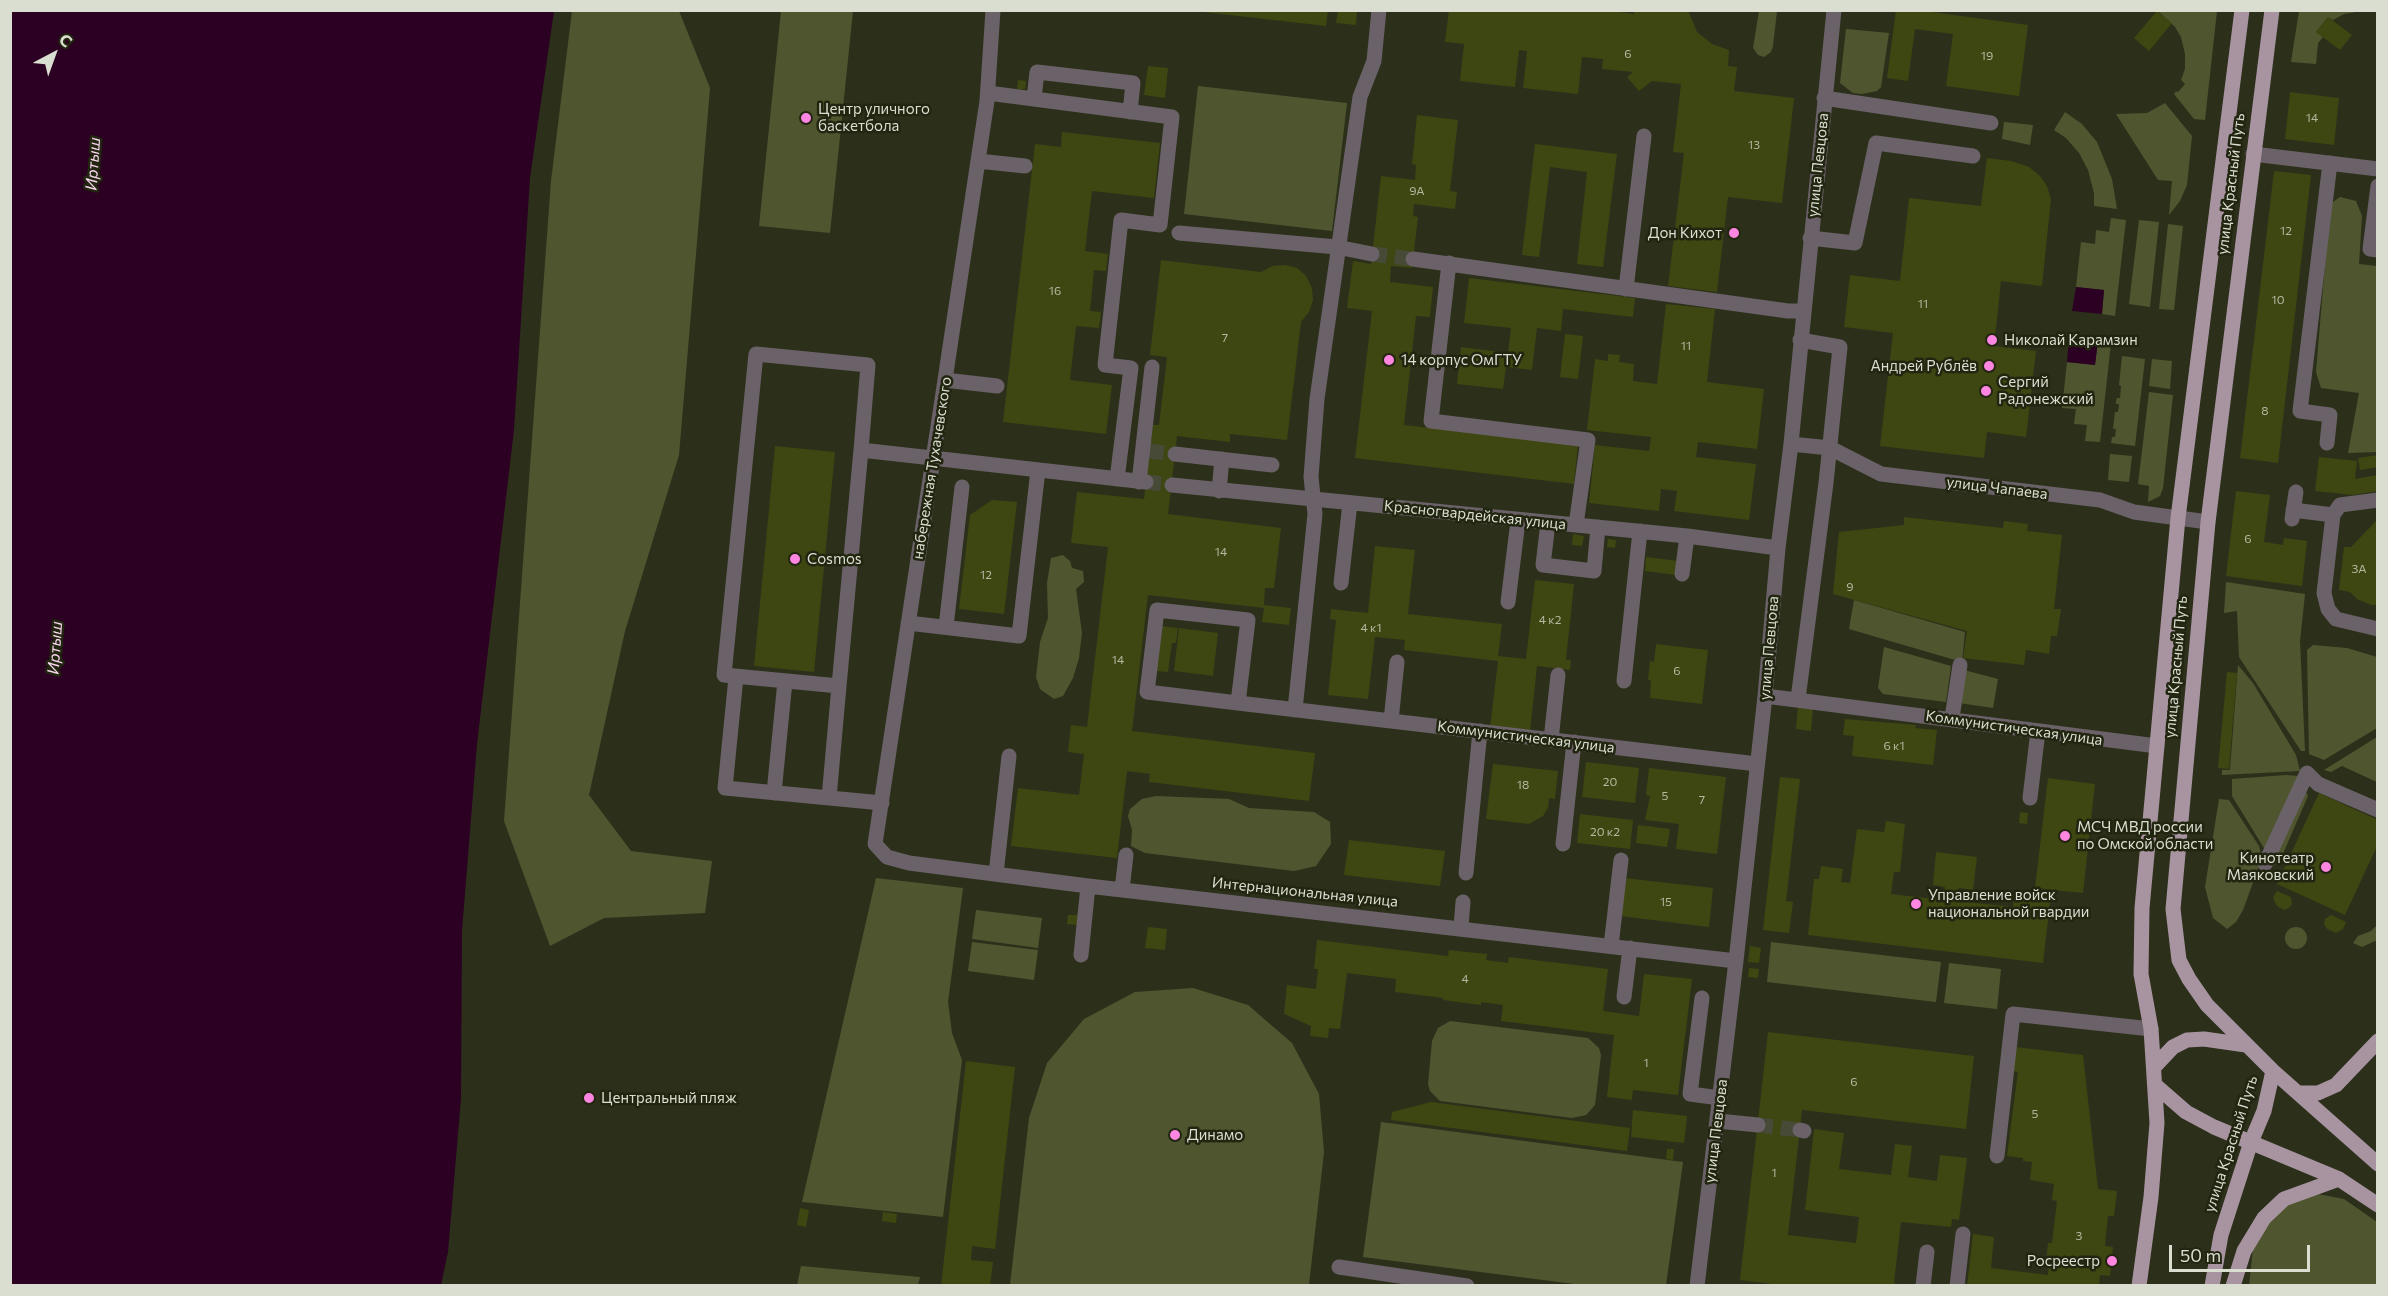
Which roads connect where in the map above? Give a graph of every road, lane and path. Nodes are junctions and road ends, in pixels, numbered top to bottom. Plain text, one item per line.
1 (993, 10) edge
2 (1379, 10) edge
3 (1834, 10) edge
4 (2242, 10) edge
5 (2272, 10) edge
6 (988, 93) junction
7 (1824, 98) junction
8 (1034, 99) junction
9 (1130, 112) junction
10 (1991, 123) dead end
11 (1644, 136) dead end
12 (2253, 154) junction
13 (1973, 156) dead end
14 (978, 161) junction
15 (2330, 163) junction
16 (1025, 166) dead end
17 (2378, 169) edge
18 (2378, 186) edge
19 (1179, 233) dead end
20 (1810, 238) junction
21 (1337, 247) junction
22 (2378, 250) edge
23 (1372, 254) tunnel mouth
24 (1413, 259) tunnel mouth
25 (1449, 263) junction
26 (1626, 288) junction
27 (1803, 311) junction
28 (1800, 340) junction
29 (1152, 367) dead end
30 (945, 380) junction
31 (997, 386) dead end
32 (2327, 442) dead end
33 (1791, 444) junction
34 (1830, 448) junction
35 (861, 450) junction
36 (1175, 454) tunnel mouth
37 (934, 457) junction
38 (1222, 459) junction
39 (1272, 465) dead end
40 (1038, 470) junction
41 (1118, 479) junction
42 (1172, 486) tunnel mouth
43 (962, 487) dead end
44 (1219, 491) junction
45 (2296, 492) dead end
46 (1312, 500) junction
47 (2378, 500) edge
48 (1350, 503) junction
49 (2333, 515) junction
50 (2178, 518) junction
51 (1518, 521) junction
52 (2208, 522) junction
53 (1548, 523) junction
54 (1576, 525) junction
55 (1599, 527) junction
56 (1640, 531) junction
57 (1687, 536) junction
58 (1778, 548) junction
59 (1682, 574) dead end
60 (1341, 583) dead end
61 (1508, 602) dead end
62 (908, 623) junction
63 (946, 627) junction
64 (2378, 628) edge
65 (1398, 662) dead end
66 (1960, 665) dead end
67 (1558, 675) dead end
68 (736, 676) junction
69 (785, 681) junction
70 (1624, 681) dead end
71 (839, 687) junction
72 (1765, 696) junction
73 (1798, 699) junction
74 (1238, 703) junction
75 (1295, 710) junction
76 (1952, 718) junction
77 (1391, 721) junction
78 (1480, 731) junction
79 (2038, 731) junction
80 (1551, 740) junction
81 (1574, 742) junction
82 (2157, 746) junction
83 (1009, 756) dead end
84 (1757, 764) junction
85 (774, 793) junction
86 (829, 798) junction
87 (2030, 798) dead end
88 (882, 803) junction
89 (2378, 810) edge
90 (875, 844) joint
91 (1563, 844) dead end
92 (1126, 855) dead end
93 (1621, 860) dead end
94 (2265, 864) dead end
95 (1466, 873) dead end
96 (996, 874) junction
97 (1088, 886) junction
98 (1122, 890) junction
99 (1463, 902) dead end
100 (1461, 927) junction
101 (1611, 946) junction
102 (1630, 948) junction
103 (1081, 955) dead end
104 (1736, 961) junction
105 (1624, 997) dead end
106 (1702, 998) dead end
107 (2151, 1029) junction
108 (2378, 1041) edge
109 (2246, 1045) junction
110 (2155, 1066) junction
111 (2273, 1071) junction
112 (2156, 1085) junction
113 (2299, 1093) junction
114 (1720, 1098) junction
115 (1718, 1120) junction
116 (1758, 1125) tunnel mouth
117 (2251, 1142) junction
118 (1996, 1156) dead end
119 (2378, 1164) edge
120 (2339, 1179) junction
121 (2378, 1205) edge
122 (1963, 1234) dead end
123 (1927, 1252) dead end
124 (1339, 1267) dead end
125 (1467, 1286) edge
126 (1698, 1286) edge
127 (1923, 1286) edge
128 (1957, 1286) edge
129 (2139, 1286) edge
130 (2212, 1286) edge
131 (2233, 1286) edge

1 - 6 street, набережная Тухачевского
2 - 21 street
3 - 7 street, улица Певцова
4 - 50 main road, улица Красный Путь
5 - 12 main road, улица Красный Путь
6 - 8 street
6 - 14 street, набережная Тухачевского
7 - 10 street
7 - 20 street, улица Певцова
8 - 9 street
8 - 9 street
9 - 41 street
11 - 26 street
12 - 15 street
12 - 52 main road, улица Красный Путь
13 - 20 street
14 - 16 street
14 - 30 street, набережная Тухачевского
15 - 17 street
15 - 32 street
18 - 22 street
19 - 21 street
20 - 27 street, улица Певцова
21 - 23 street
21 - 46 street
24 - 25 street
25 - 26 street
25 - 54 street
26 - 27 street
27 - 28 street, улица Певцова
28 - 33 street, улица Певцова
28 - 34 street
29 - 41 street
30 - 31 street
30 - 37 street, набережная Тухачевского
33 - 34 street, улица Чапаева
33 - 58 street, улица Певцова
34 - 50 street, улица Чапаева
34 - 73 street
35 - 37 street
35 - 68 street
35 - 71 street
36 - 38 street
37 - 40 street
37 - 62 street, набережная Тухачевского
38 - 39 street
38 - 44 street
40 - 41 street
40 - 63 street
42 - 44 street, Красногвардейская улица
43 - 63 street
44 - 46 street, Красногвардейская улица
45 - 49 street
46 - 48 street, Красногвардейская улица
46 - 75 street
47 - 49 street
48 - 51 street, Красногвардейская улица
48 - 60 street
49 - 64 street
50 - 52 street, улица Чапаева
50 - 82 main road, улица Красный Путь
51 - 53 street, Красногвардейская улица
51 - 61 street
52 - 109 main road, улица Красный Путь
53 - 54 street, Красногвардейская улица
53 - 55 street
54 - 55 street, Красногвардейская улица
55 - 56 street, Красногвардейская улица
56 - 57 street, Красногвардейская улица
56 - 70 street
57 - 58 street, Красногвардейская улица
57 - 59 street
58 - 72 street, улица Певцова
62 - 63 street
62 - 88 street, набережная Тухачевского
65 - 77 street
66 - 76 street
67 - 80 street
68 - 69 street
68 - 85 street
69 - 71 street
69 - 85 street
71 - 86 street
72 - 73 street, Коммунистическая улица
72 - 84 street, улица Певцова
73 - 76 street, Коммунистическая улица
74 - 74 street, Коммунистическая улица
74 - 75 street, Коммунистическая улица
75 - 77 street, Коммунистическая улица
76 - 79 street, Коммунистическая улица
77 - 78 street, Коммунистическая улица
78 - 80 street, Коммунистическая улица
78 - 95 street
79 - 82 street, Коммунистическая улица
79 - 87 street
80 - 81 street, Коммунистическая улица
81 - 84 street, Коммунистическая улица
81 - 91 street
82 - 107 main road, улица Красный Путь
83 - 96 street
84 - 104 street, улица Певцова
85 - 86 street
86 - 88 street
88 - 90 street, набережная Тухачевского
89 - 94 street
90 - 96 street, Интернациональная улица
92 - 98 street
93 - 101 street
96 - 97 street, Интернациональная улица
97 - 98 street, Интернациональная улица
97 - 103 street
98 - 100 street, Интернациональная улица
99 - 100 street
100 - 101 street, Интернациональная улица
101 - 102 street, Интернациональная улица
102 - 104 street, Интернациональная улица
102 - 105 street
104 - 114 street, улица Певцова
106 - 114 street
107 - 110 main road, улица Красный Путь
107 - 118 street
108 - 113 main road
109 - 110 main road
109 - 111 main road, улица Красный Путь
110 - 112 main road, улица Красный Путь
111 - 113 main road
111 - 117 main road, улица Красный Путь
112 - 117 main road
112 - 129 main road, улица Красный Путь
113 - 119 main road
114 - 115 street, улица Певцова
115 - 116 street
115 - 126 street, улица Певцова
117 - 120 main road
117 - 130 main road, улица Красный Путь
120 - 121 main road
120 - 131 main road
122 - 128 street
123 - 127 street
124 - 125 street

